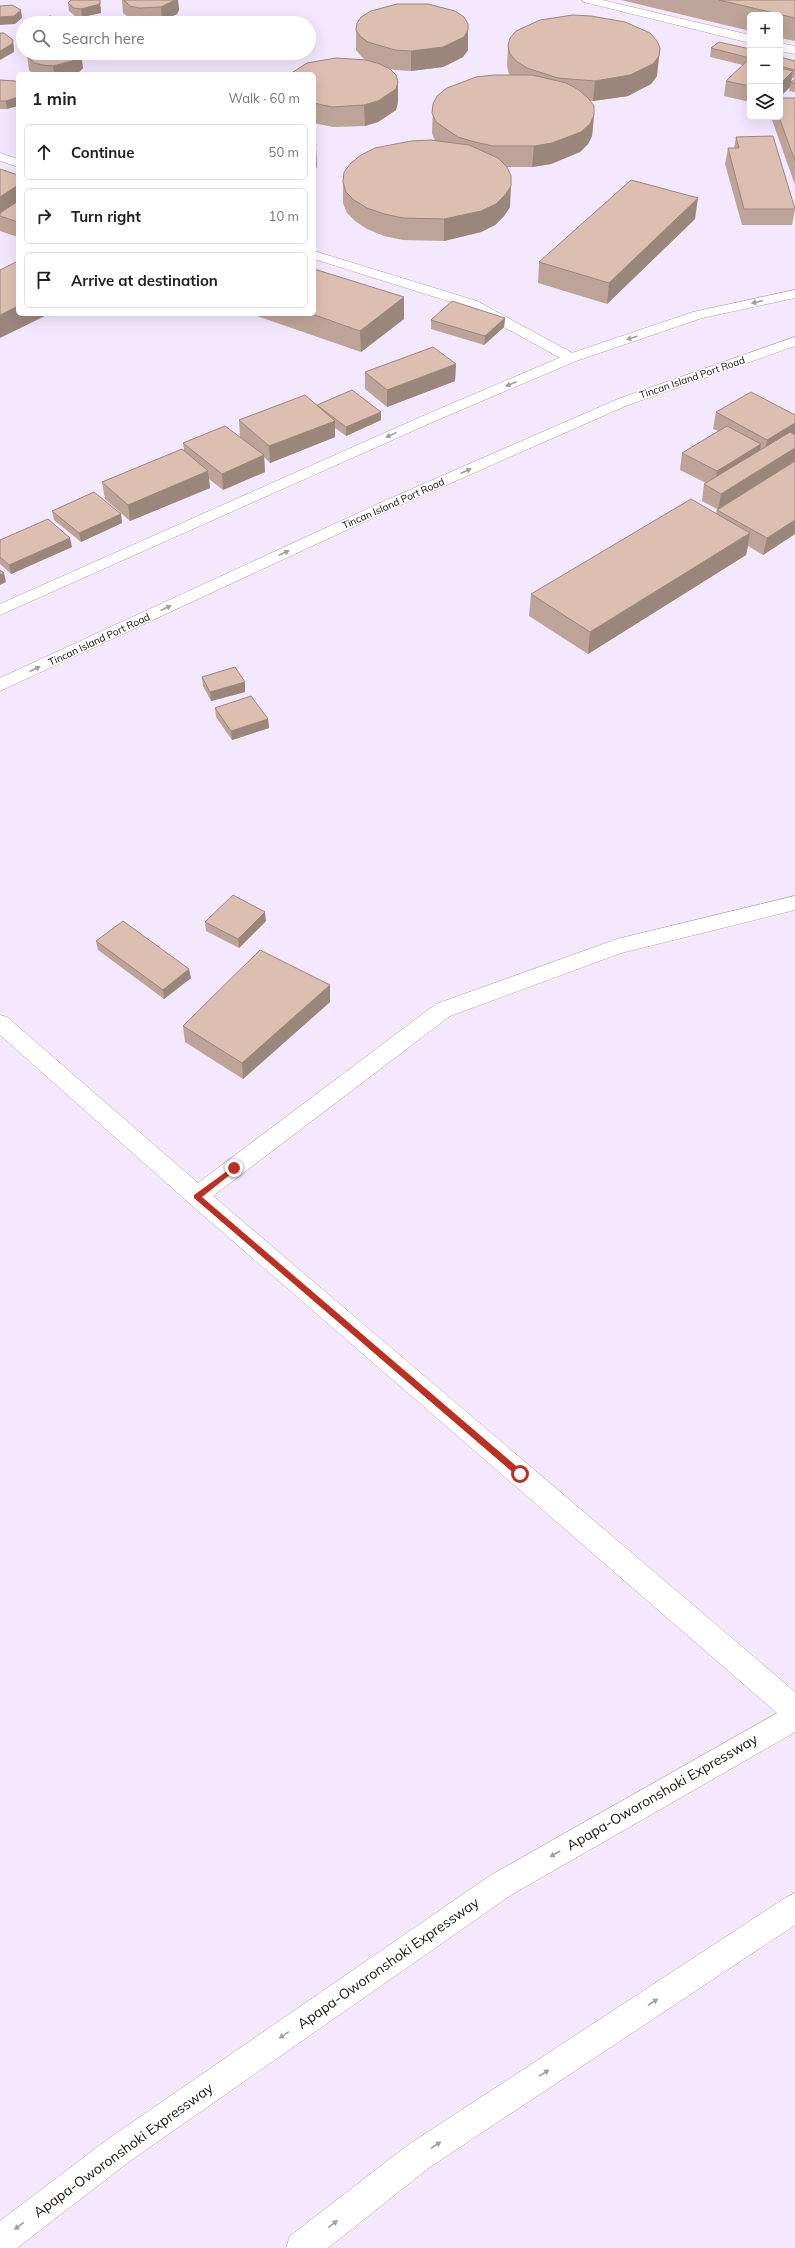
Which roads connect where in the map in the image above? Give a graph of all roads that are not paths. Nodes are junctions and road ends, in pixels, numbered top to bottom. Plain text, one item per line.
1 (588, 0) edge
2 (747, 38) edge
3 (783, 48) edge
4 (795, 50) edge
5 (0, 157) edge
6 (16, 162) edge
7 (316, 256) edge
8 (795, 294) edge
9 (795, 341) edge
10 (571, 358) junction
11 (0, 610) edge
12 (0, 685) edge
13 (795, 903) edge
14 (0, 1024) edge
15 (197, 1196) junction
16 (795, 1710) edge
17 (795, 1717) edge
18 (795, 1908) edge
19 (0, 2241) edge
20 (302, 2248) edge

1 - 2 main road
3 - 4 main road
5 - 6 main road
7 - 10 main road
8 -> 10 main road
12 -> 9 main road, Tincan Island Port Road
10 -> 11 main road
13 - 15 main road
14 - 15 main road
15 - 16 main road
17 -> 19 main road, Apapa-Oworonshoki Expressway
20 -> 18 main road

